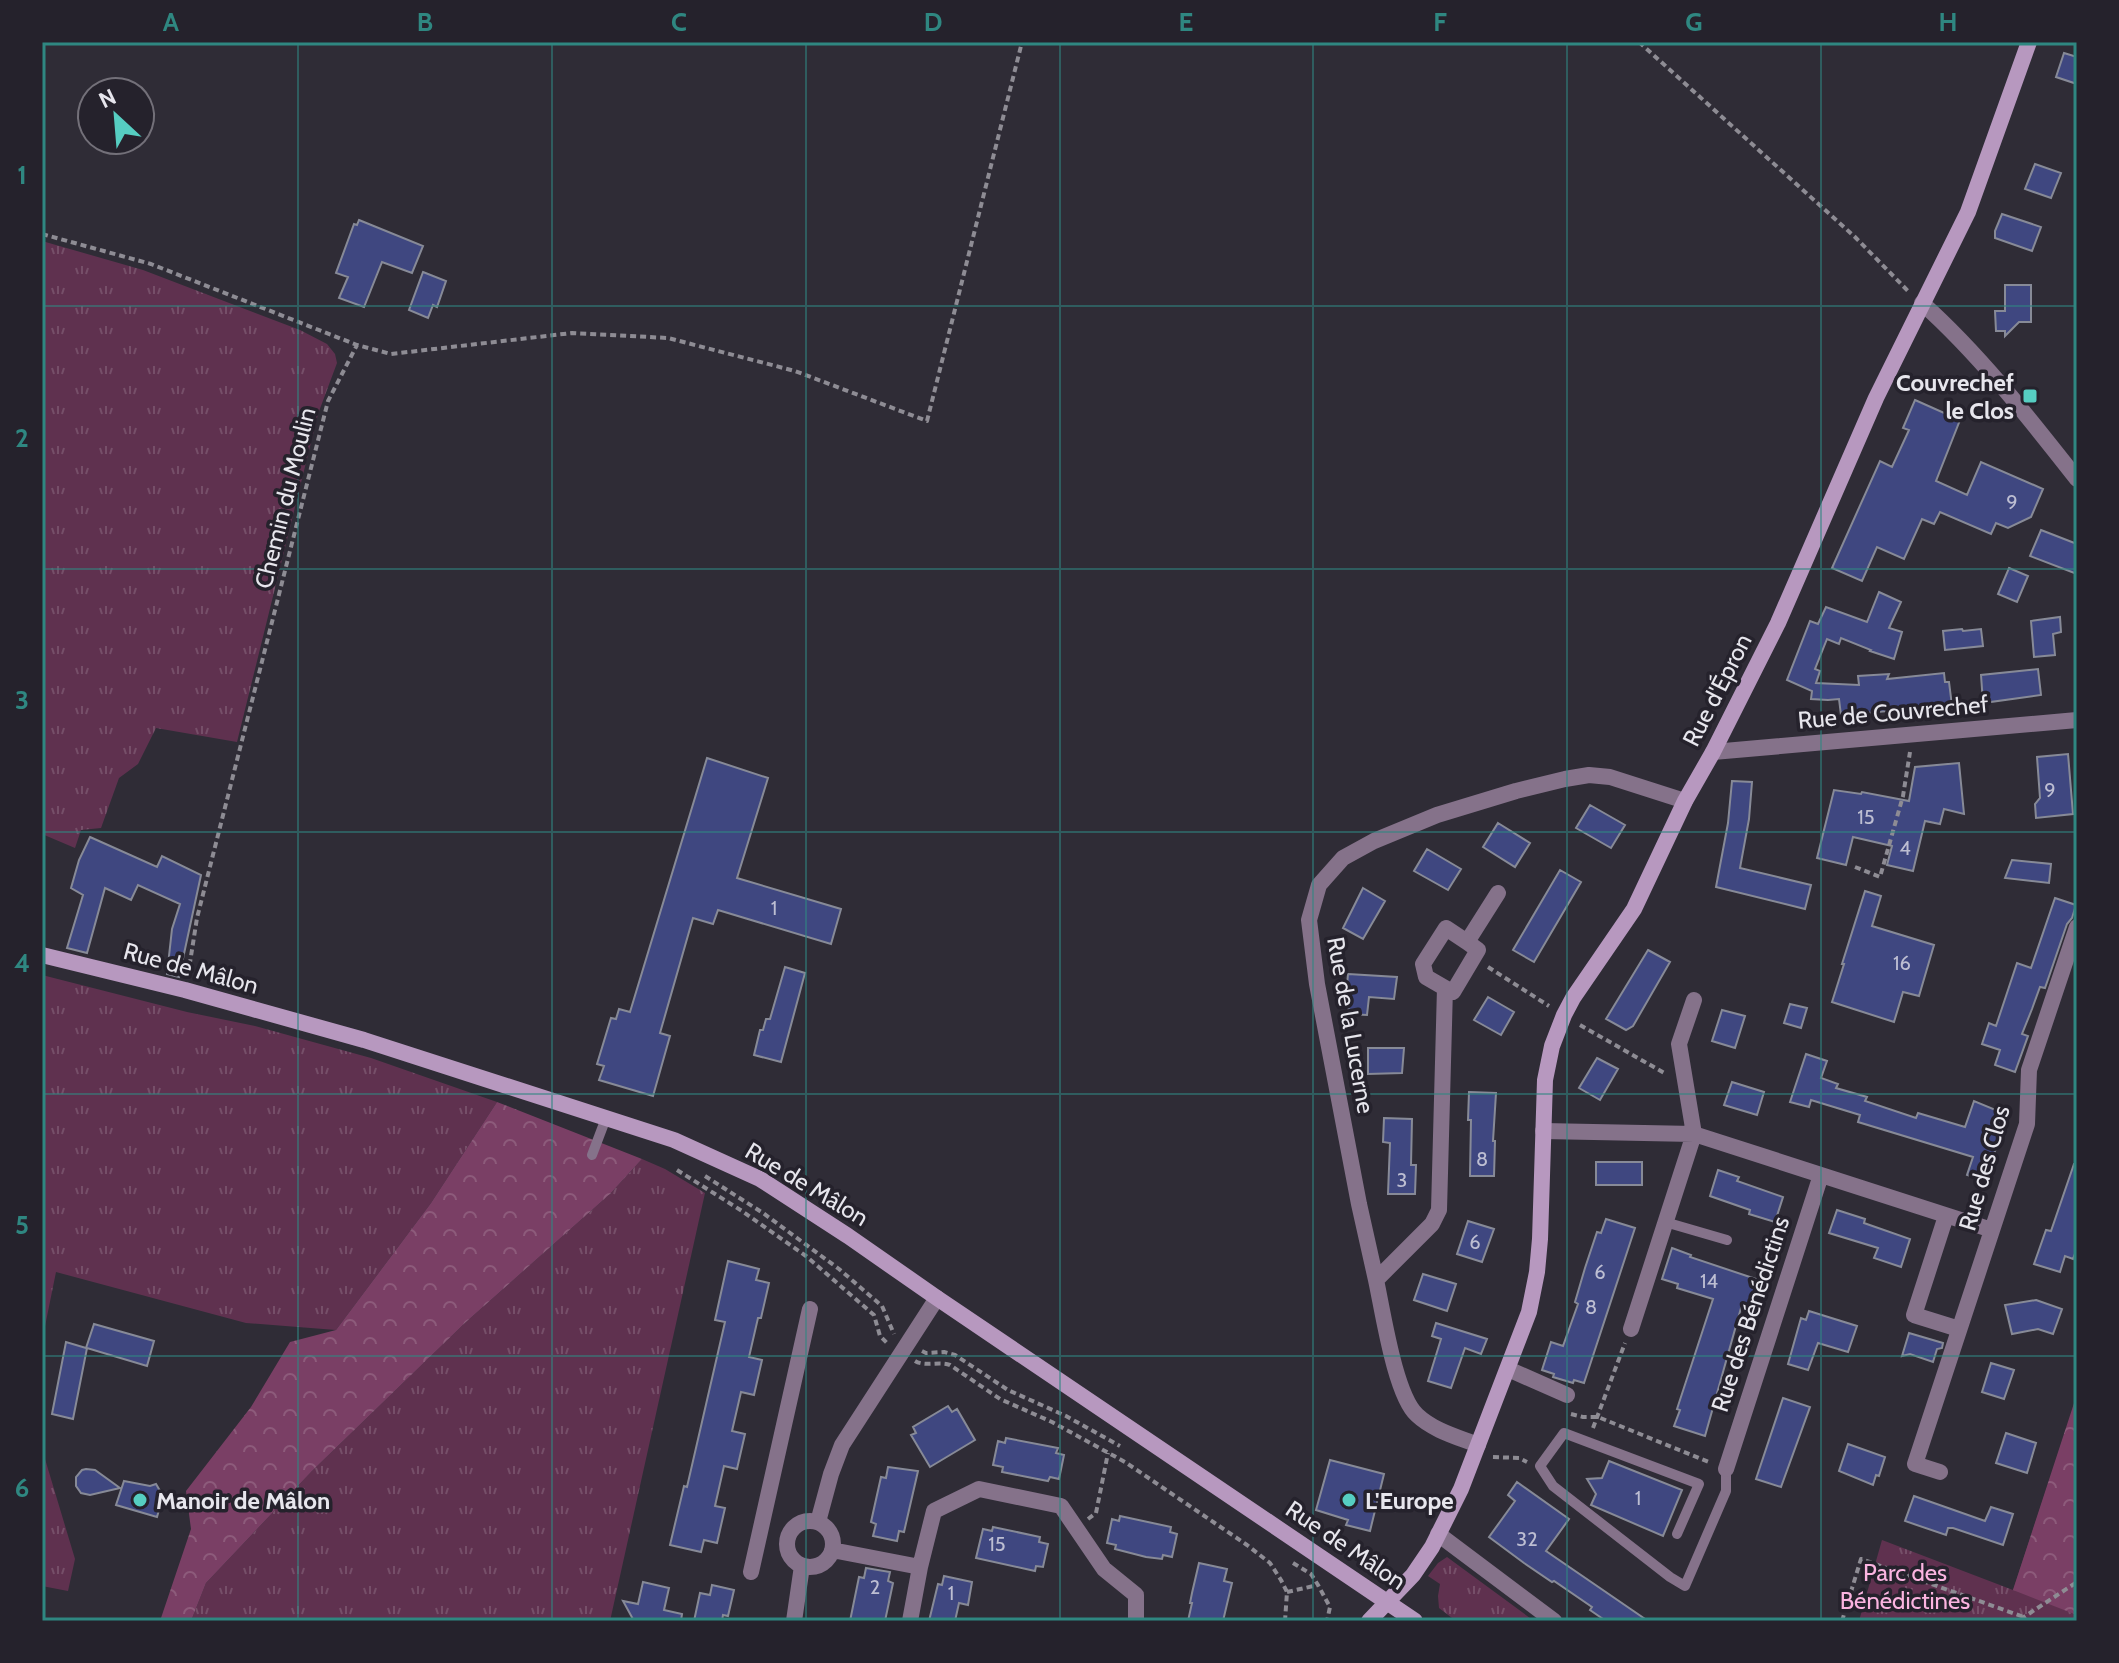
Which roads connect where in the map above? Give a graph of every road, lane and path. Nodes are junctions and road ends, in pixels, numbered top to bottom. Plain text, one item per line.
1 (1022, 42) edge
2 (1639, 42) edge
3 (2029, 42) edge
4 (42, 234) edge
5 (1922, 303) junction
6 (357, 345) junction
7 (2077, 479) edge
8 (2077, 720) edge
9 (1913, 734) junction
10 (1713, 752) junction
11 (1685, 801) junction
12 (1855, 867) dead end
13 (1498, 893) dead end
14 (2077, 927) edge
15 (1467, 942) junction
16 (42, 955) edge
17 (1445, 988) junction
18 (185, 990) junction
19 (1694, 1000) dead end
20 (606, 1118) junction
21 (1543, 1131) junction
22 (1694, 1134) junction
23 (686, 1145) junction
24 (592, 1155) dead end
25 (677, 1170) dead end
26 (1821, 1175) junction
27 (1946, 1216) junction
28 (1665, 1222) junction
29 (1992, 1230) junction
30 (1727, 1240) dead end
31 (1376, 1280) junction
32 (937, 1298) junction
33 (810, 1309) dead end
34 (1631, 1329) joint
35 (1959, 1329) junction
36 (905, 1346) junction
37 (1508, 1369) junction
38 (1567, 1395) dead end
39 (1478, 1445) junction
40 (1126, 1450) dead end
41 (1108, 1453) junction
42 (1492, 1457) dead end
43 (1540, 1466) junction
44 (1726, 1469) junction
45 (1940, 1472) dead end
46 (818, 1522) junction
47 (1076, 1527) junction
48 (759, 1534) junction
49 (1438, 1534) junction
50 (1677, 1534) dead end
51 (786, 1541) junction
52 (832, 1550) junction
53 (1290, 1561) dead end
54 (802, 1566) junction
55 (920, 1567) junction
56 (751, 1572) dead end
57 (2077, 1582) edge
58 (1318, 1585) junction
59 (1287, 1592) junction
60 (1388, 1602) junction
61 (2024, 1619) edge
62 (794, 1621) edge
63 (910, 1621) edge
64 (1136, 1621) edge
65 (1285, 1621) edge
66 (1327, 1621) edge
67 (1369, 1621) edge
68 (1415, 1621) edge
69 (1554, 1621) edge
70 (1842, 1621) edge

1 - 6 path
2 - 5 path
3 - 5 street, Rue d'Épron
4 - 6 path
5 - 7 street
5 - 10 street, Rue d'Épron
6 - 18 path, Chemin du Moulin
8 - 9 street, Rue de Couvrechef
9 - 10 street, Rue de Couvrechef
9 - 12 path
10 - 11 street, Rue d'Épron
11 - 21 street, Rue d'Épron
11 - 31 street, Rue de la Lucerne
13 - 15 street
14 - 29 street, Rue des Clos
15 - 17 street
15 - 17 street
16 - 18 street, Rue de Mâlon
17 - 31 street
18 - 20 street, Rue de Mâlon
19 - 22 street
20 - 23 street, Rue de Mâlon
20 - 24 lane
21 - 22 street
21 - 37 street, Rue d'Épron
22 - 26 street
22 - 28 street
23 - 32 street, Rue de Mâlon
23 - 36 path
25 - 36 path
26 - 27 street
26 - 44 street, Rue des Bénédictins
27 - 29 street
27 - 35 street, Rue des Clos
28 - 30 lane
28 - 34 street
29 - 35 street, Rue des Clos
31 - 39 street, Rue de la Lucerne
32 - 36 street
32 - 60 street, Rue de Mâlon
33 - 48 street
34 - 44 path
35 - 45 street, Rue des Clos
36 - 40 path
36 - 41 path
36 - 46 street
37 - 38 street
37 - 39 street, Rue d'Épron
39 - 49 street, Rue d'Épron
41 - 47 path
41 - 59 path
42 - 43 path
43 - 44 lane
43 - 50 lane
46 - 51 street
46 - 52 street
47 - 55 street
47 - 64 street
48 - 51 street
48 - 56 street
49 - 60 street, Rue d'Épron
49 - 69 street
51 - 54 street
52 - 54 street
52 - 55 street
53 - 58 path
54 - 62 street
55 - 63 street
57 - 61 path
58 - 59 path
58 - 66 path
59 - 65 path
60 - 67 street, Rue d'Épron
60 - 68 street, Rue de Mâlon
61 - 70 path

